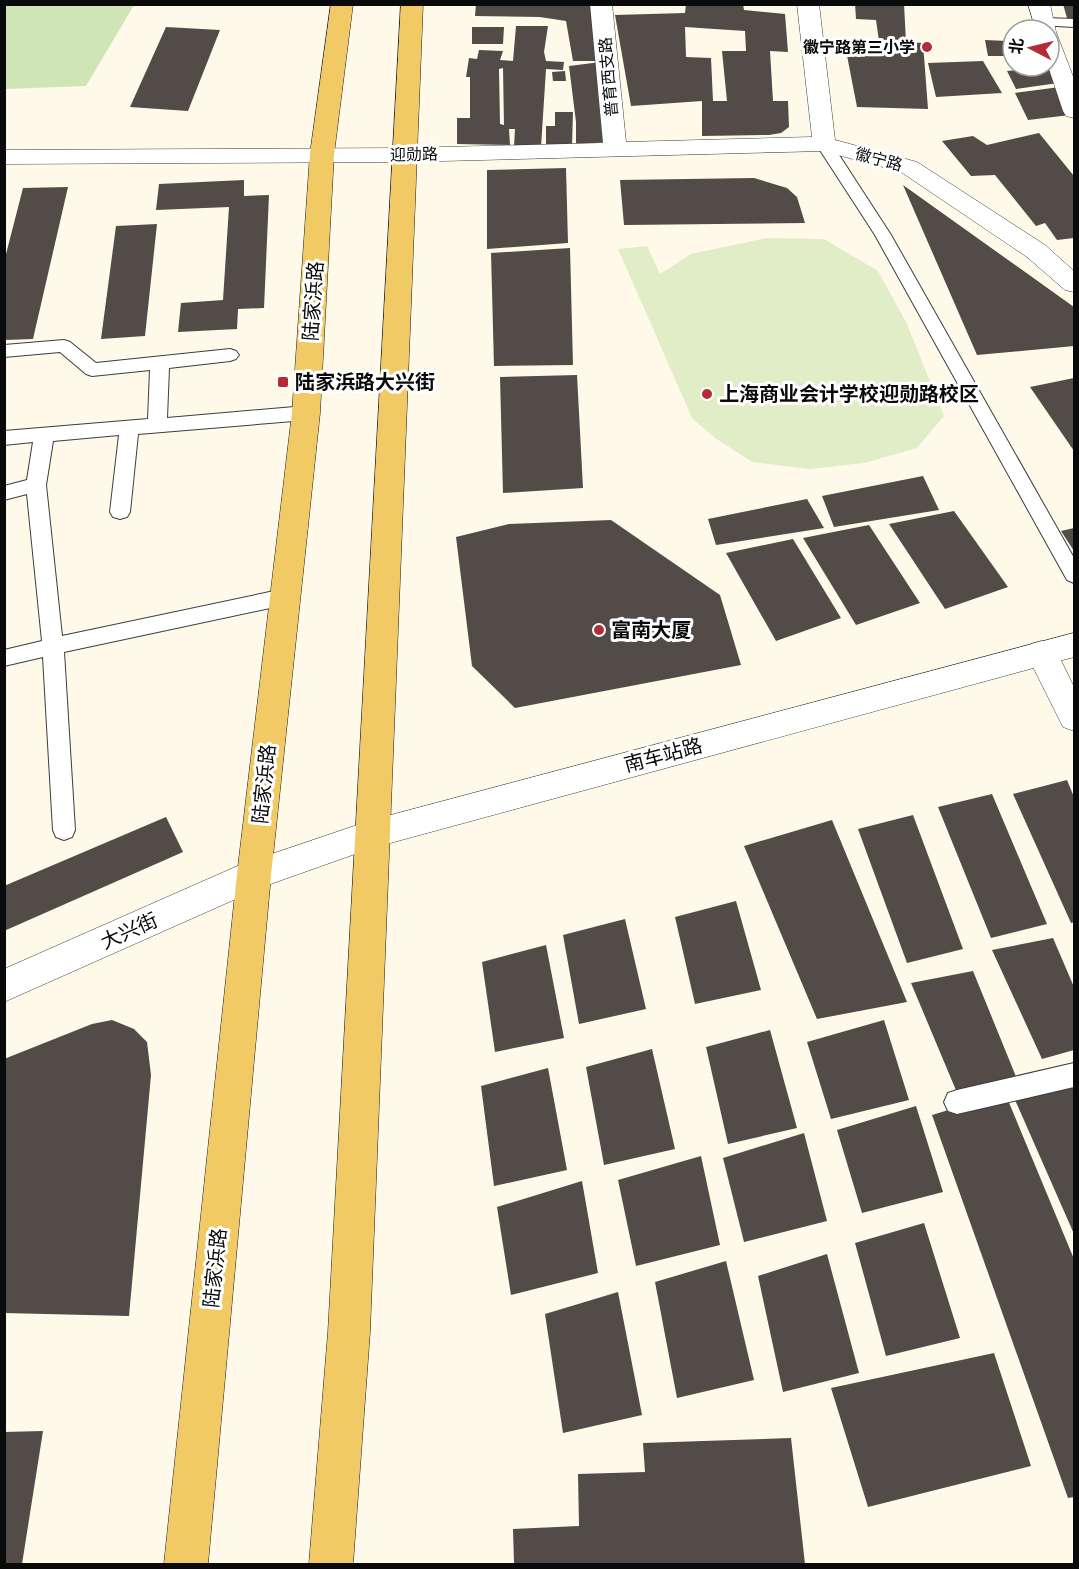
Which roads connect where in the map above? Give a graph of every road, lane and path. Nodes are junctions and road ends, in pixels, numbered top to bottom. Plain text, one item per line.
1 (342, 4) edge
2 (412, 4) edge
3 (601, 4) edge
4 (808, 4) edge
5 (1061, 72) edge
6 (1074, 111) edge
7 (824, 144) junction
8 (615, 149) junction
9 (322, 154) junction
10 (405, 155) junction
11 (4, 157) edge
12 (1074, 284) edge
13 (4, 351) edge
14 (230, 355) dead end
15 (160, 362) junction
16 (306, 413) junction
17 (157, 426) junction
18 (129, 428) junction
19 (44, 435) junction
20 (4, 438) edge
21 (36, 486) junction
22 (4, 494) edge
23 (120, 512) dead end
24 (1074, 575) edge
25 (284, 597) junction
26 (1074, 645) edge
27 (53, 647) junction
28 (1042, 653) junction
29 (4, 658) edge
30 (1074, 718) edge
31 (64, 830) dead end
32 (372, 834) junction
33 (254, 875) junction
34 (4, 986) edge
35 (1074, 1075) edge
36 (957, 1102) dead end
37 (186, 1564) edge
38 (331, 1564) edge

1 - 9 main road, 陆家浜路
2 - 10 main road
3 - 8 street, 普育西支路
4 - 7 street
5 - 6 street
7 - 8 street, 迎勋路
7 - 12 street, 徽宁路
7 - 24 lane
8 - 10 street, 迎勋路
9 - 10 street, 迎勋路
9 - 11 street, 迎勋路
9 - 16 main road, 陆家浜路
10 - 32 main road
13 - 15 lane
14 - 15 lane
15 - 17 lane
16 - 17 lane
16 - 25 main road, 陆家浜路
17 - 18 lane
18 - 19 lane
18 - 23 lane
19 - 20 lane
19 - 21 lane
21 - 22 lane
21 - 27 lane
25 - 27 lane
25 - 33 main road, 陆家浜路
26 - 28 street, 南车站路
27 - 29 lane
27 - 31 lane
28 - 30 street
28 - 32 street, 南车站路
32 - 33 street, 南车站路
32 - 38 main road
33 - 34 street, 大兴街
33 - 37 main road, 陆家浜路
35 - 36 lane

